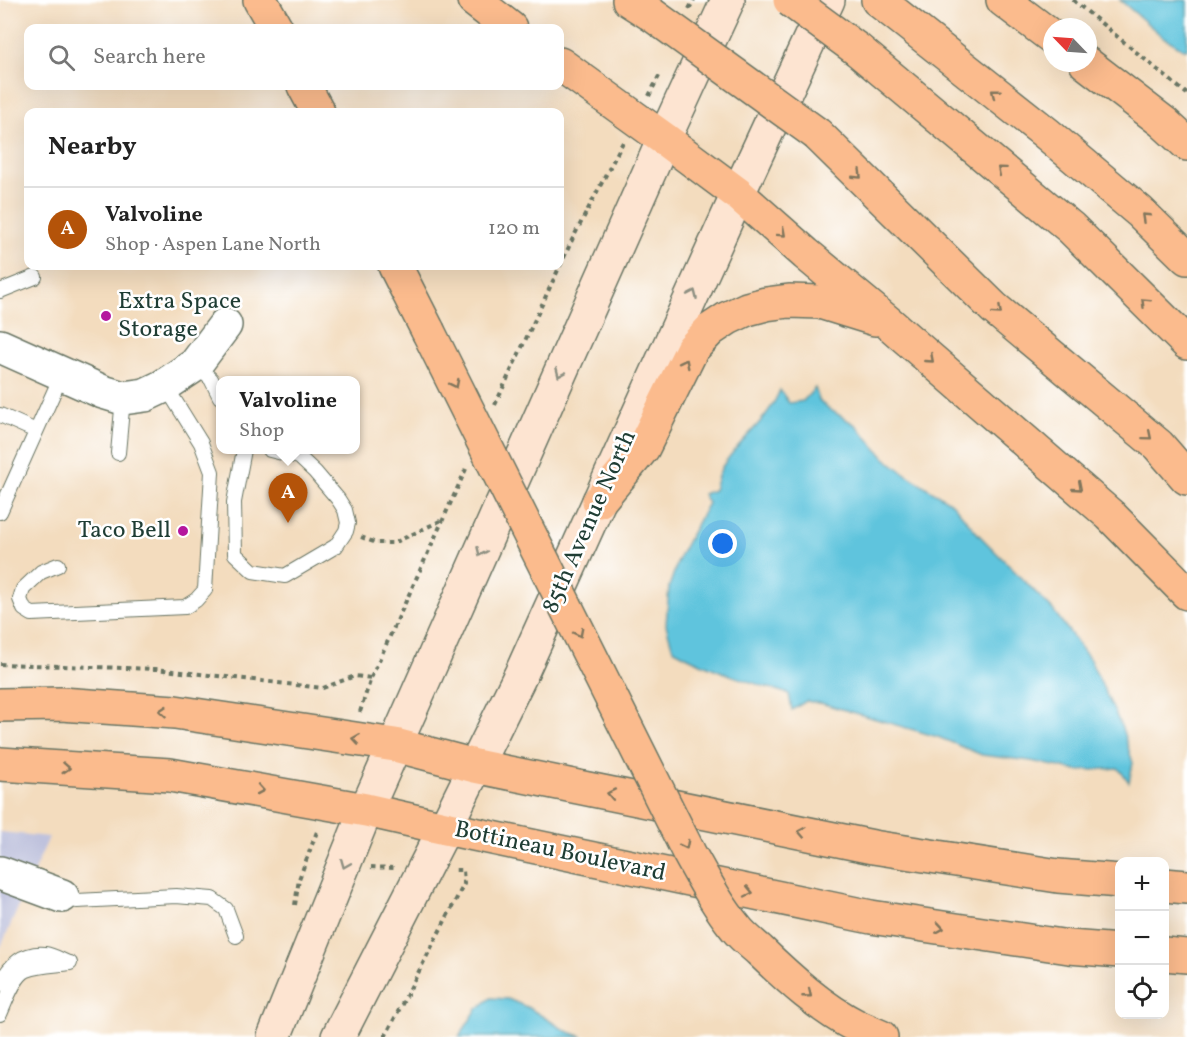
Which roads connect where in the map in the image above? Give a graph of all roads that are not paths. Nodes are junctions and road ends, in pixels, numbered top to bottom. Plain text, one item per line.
1 (260, 0) edge
2 (474, 0) edge
3 (728, 0) edge
4 (790, 0) edge
5 (828, 0) edge
6 (1003, 0) edge
7 (879, 1) edge
8 (640, 7) edge
9 (274, 24) edge
10 (505, 24) edge
11 (1043, 30) edge
12 (564, 67) edge
13 (1097, 71) edge
14 (306, 90) edge
15 (316, 108) edge
16 (664, 139) junction
17 (1187, 144) edge
18 (738, 194) junction
19 (1187, 258) edge
20 (397, 270) edge
21 (35, 278) dead end
22 (0, 291) edge
23 (890, 324) junction
24 (225, 325) dead end
25 (1187, 343) edge
26 (0, 346) edge
27 (195, 365) junction
28 (62, 374) junction
29 (165, 385) junction
30 (216, 389) edge
31 (123, 398) junction
32 (0, 415) edge
33 (36, 431) junction
34 (118, 453) dead end
35 (243, 454) edge
36 (287, 454) edge
37 (1187, 478) edge
38 (599, 501) junction
39 (0, 512) edge
40 (58, 565) dead end
41 (1187, 593) edge
42 (0, 705) edge
43 (394, 745) junction
44 (0, 764) edge
45 (475, 766) junction
46 (366, 810) junction
47 (445, 828) junction
48 (0, 873) edge
49 (1115, 881) edge
50 (1169, 885) edge
51 (1187, 887) edge
52 (62, 896) joint
53 (236, 936) dead end
54 (1115, 951) edge
55 (1169, 954) edge
56 (1187, 956) edge
57 (0, 984) edge
58 (0, 1014) edge
59 (870, 1032) edge
60 (274, 1037) edge
61 (338, 1037) edge

1 - 9 highway
2 - 10 highway
3 - 16 main road
25 -> 4 highway, bridge
5 - 18 main road, 85th Avenue North
6 - 11 highway
19 -> 7 highway
8 -> 37 highway, bridge
12 - 16 highway
13 - 17 highway
14 - 15 highway
16 - 18 highway
16 -> 43 main road
18 -> 23 highway
38 -> 18 main road, 85th Avenue North
20 -> 59 highway, bridge
21 - 22 lane
38 -> 23 highway
23 -> 41 highway
24 - 27 street
26 - 28 street
27 - 29 street
27 - 30 lane
28 - 31 street
28 - 33 lane
29 - 31 street
29 - 40 lane
31 - 34 lane
32 - 33 lane
33 - 39 lane
35 - 36 lane
38 - 45 main road, 85th Avenue North
43 -> 42 highway
43 - 45 highway
43 - 46 main road
44 -> 46 highway, Bottineau Boulevard
45 - 47 main road, 85th Avenue North
49 -> 45 highway
46 - 47 highway, Bottineau Boulevard
46 -> 60 main road
47 -> 54 highway, Bottineau Boulevard
47 - 61 main road, 85th Avenue North
48 - 52 street
50 - 51 highway
52 - 53 lane
55 - 56 highway
57 - 58 lane

